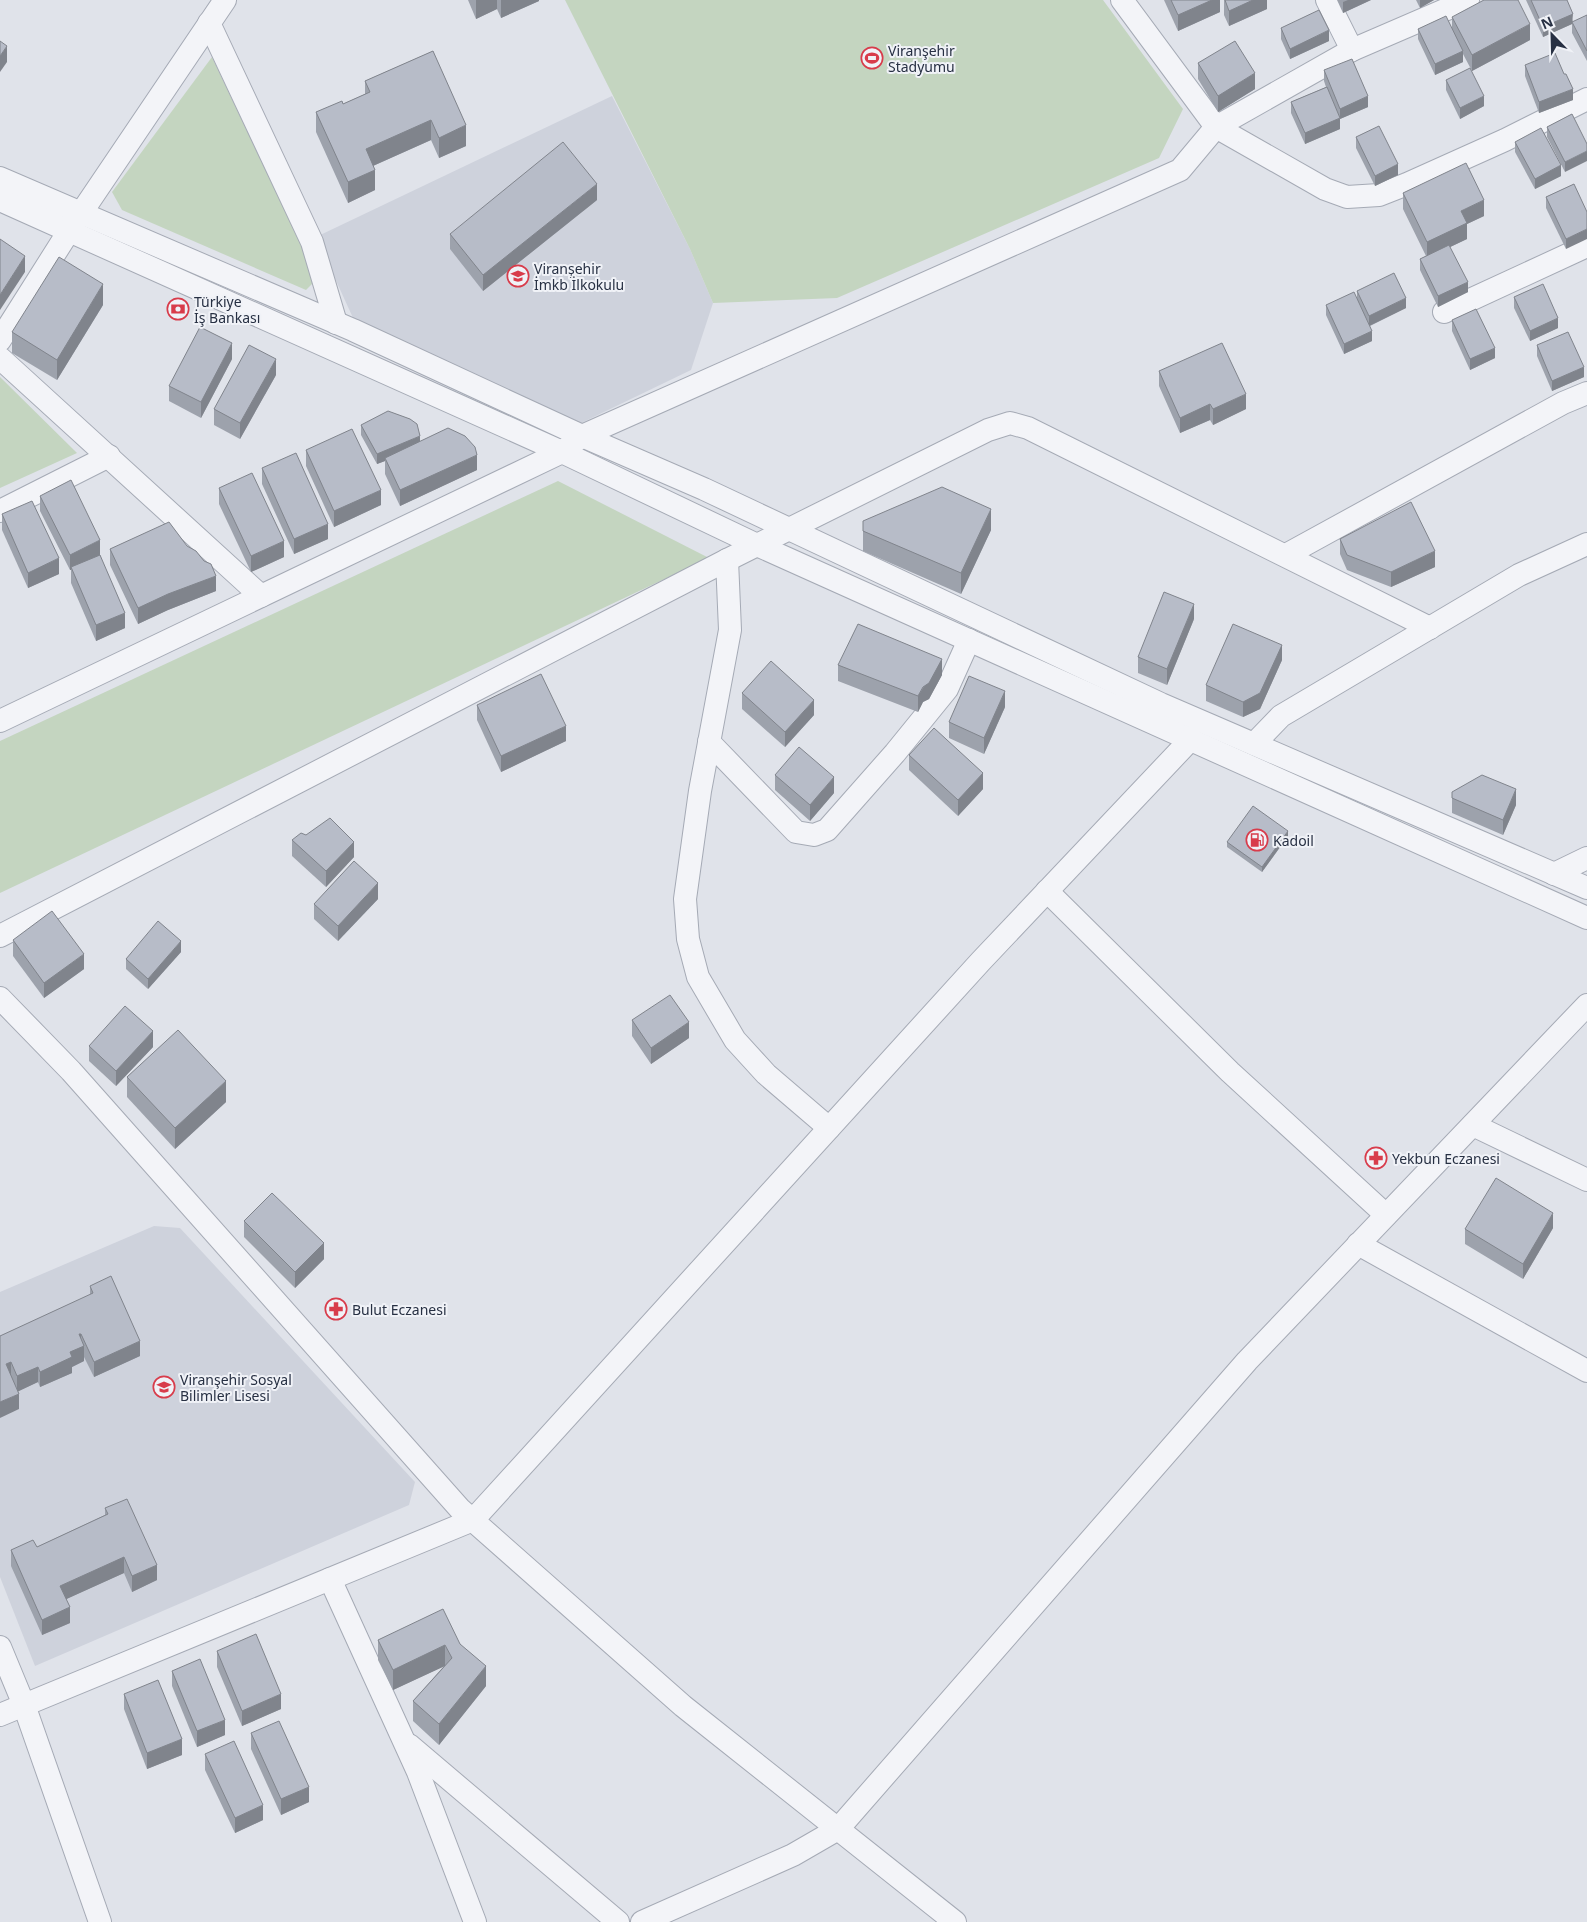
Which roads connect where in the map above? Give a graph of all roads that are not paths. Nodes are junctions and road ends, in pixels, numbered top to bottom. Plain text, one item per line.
1 (225, 0) edge
2 (1122, 0) edge
3 (1327, 0) edge
4 (1468, 0) edge
5 (209, 23) junction
6 (1352, 50) junction
7 (1587, 99) edge
8 (1216, 126) junction
9 (0, 178) edge
10 (0, 200) edge
11 (75, 222) junction
12 (1587, 246) edge
13 (1444, 312) dead end
14 (336, 323) junction
15 (0, 340) edge
16 (0, 358) edge
17 (1587, 393) edge
18 (582, 436) junction
19 (562, 452) junction
20 (109, 456) junction
21 (0, 510) edge
22 (789, 529) junction
23 (1587, 544) edge
24 (757, 545) junction
25 (1286, 555) junction
26 (727, 560) junction
27 (261, 596) junction
28 (1430, 628) junction
29 (969, 640) junction
30 (0, 721) edge
31 (1191, 739) junction
32 (709, 742) junction
33 (1254, 744) junction
34 (1587, 858) edge
35 (1554, 874) junction
36 (1587, 888) edge
37 (1047, 891) junction
38 (1587, 918) edge
39 (0, 936) edge
40 (0, 998) edge
41 (1587, 1006) edge
42 (1473, 1124) junction
43 (829, 1128) junction
44 (1587, 1180) edge
45 (1386, 1216) junction
46 (1358, 1244) junction
47 (1587, 1371) edge
48 (473, 1520) junction
49 (330, 1579) junction
50 (0, 1647) edge
51 (24, 1705) junction
52 (0, 1715) edge
53 (404, 1742) junction
54 (838, 1829) junction
55 (100, 1922) edge
56 (475, 1922) edge
57 (618, 1922) edge
58 (642, 1922) edge
59 (955, 1922) edge

1 - 5 street
2 - 8 street
3 - 6 street
4 - 6 street
5 - 11 street
5 - 14 street
6 - 8 street
7 - 8 street
8 - 18 street
9 - 11 street
10 - 11 street
11 - 14 street
11 - 15 street
11 - 19 street
12 - 13 street
14 - 18 street
16 - 20 street
17 - 25 street
18 - 19 street
18 - 22 street
19 - 24 street
19 - 27 street
20 - 21 street
20 - 27 street
22 - 24 street
22 - 25 street
22 - 33 street
23 - 28 street
24 - 26 street
24 - 29 street
25 - 28 street
26 - 32 street
26 - 39 street
27 - 30 street
28 - 33 street
29 - 31 street
29 - 32 street
31 - 37 street
31 - 38 street
32 - 43 street
33 - 35 street
34 - 35 street
35 - 36 street
37 - 43 street
37 - 45 street
40 - 48 street
41 - 42 street
42 - 44 street
42 - 45 street
43 - 48 street
45 - 46 street
46 - 47 street
46 - 54 street
48 - 49 street
48 - 54 street
49 - 51 street
49 - 53 street
50 - 51 street
51 - 52 street
51 - 55 street
53 - 56 street
53 - 57 street
54 - 58 street
54 - 59 street

